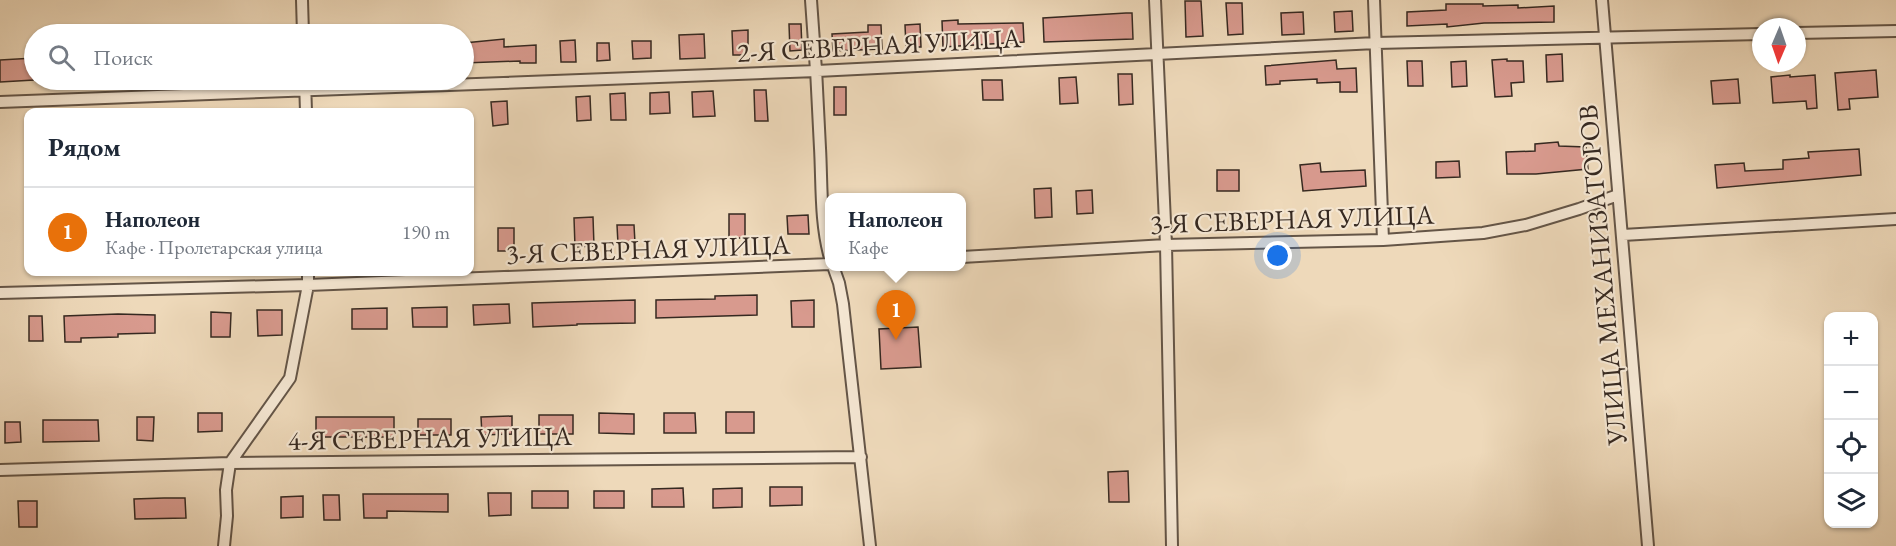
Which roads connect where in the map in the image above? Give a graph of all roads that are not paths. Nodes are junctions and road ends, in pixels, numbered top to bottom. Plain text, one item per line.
1 (302, 0) edge
2 (811, 0) edge
3 (1155, 0) edge
4 (1374, 0) edge
5 (1602, 0) edge
6 (303, 24) edge
7 (1896, 31) edge
8 (1806, 33) edge
9 (1752, 34) edge
10 (1605, 38) junction
11 (1376, 43) junction
12 (1158, 55) junction
13 (817, 71) junction
14 (474, 80) edge
15 (215, 90) edge
16 (305, 90) edge
17 (0, 102) edge
18 (306, 108) edge
19 (1618, 195) junction
20 (1896, 219) edge
21 (825, 229) edge
22 (1623, 235) junction
23 (1383, 240) junction
24 (1166, 245) junction
25 (966, 256) edge
26 (825, 265) edge
27 (834, 271) edge
28 (308, 276) edge
29 (308, 285) junction
30 (0, 293) edge
31 (861, 457) junction
32 (230, 463) junction
33 (0, 470) edge
34 (224, 546) edge
35 (870, 546) edge
36 (1172, 546) edge
37 (1648, 546) edge

1 - 6 street
2 - 13 street
3 - 12 street
4 - 11 street
5 - 10 street, УЛИЦА МЕХАНИЗАТОРОВ
7 - 8 street
9 - 10 street, 2-Я СЕВЕРНАЯ УЛИЦА
10 - 11 street, 2-Я СЕВЕРНАЯ УЛИЦА
10 - 19 street, УЛИЦА МЕХАНИЗАТОРОВ
11 - 12 street, 2-Я СЕВЕРНАЯ УЛИЦА
11 - 23 street
12 - 13 street, 2-Я СЕВЕРНАЯ УЛИЦА
12 - 24 street
13 - 14 street, 2-Я СЕВЕРНАЯ УЛИЦА
13 - 21 street
15 - 17 street, 2-Я СЕВЕРНАЯ УЛИЦА
16 - 18 street
19 - 22 street, УЛИЦА МЕХАНИЗАТОРОВ
19 - 23 street, 3-Я СЕВЕРНАЯ УЛИЦА
20 - 22 street
22 - 37 street, УЛИЦА МЕХАНИЗАТОРОВ
23 - 24 street, 3-Я СЕВЕРНАЯ УЛИЦА
24 - 25 street, 3-Я СЕВЕРНАЯ УЛИЦА
24 - 36 street
26 - 29 street, 3-Я СЕВЕРНАЯ УЛИЦА
27 - 31 street
28 - 29 street
29 - 30 street, 3-Я СЕВЕРНАЯ УЛИЦА
29 - 32 street
31 - 32 street, 4-Я СЕВЕРНАЯ УЛИЦА
31 - 35 street
32 - 33 street, 4-Я СЕВЕРНАЯ УЛИЦА
32 - 34 street

